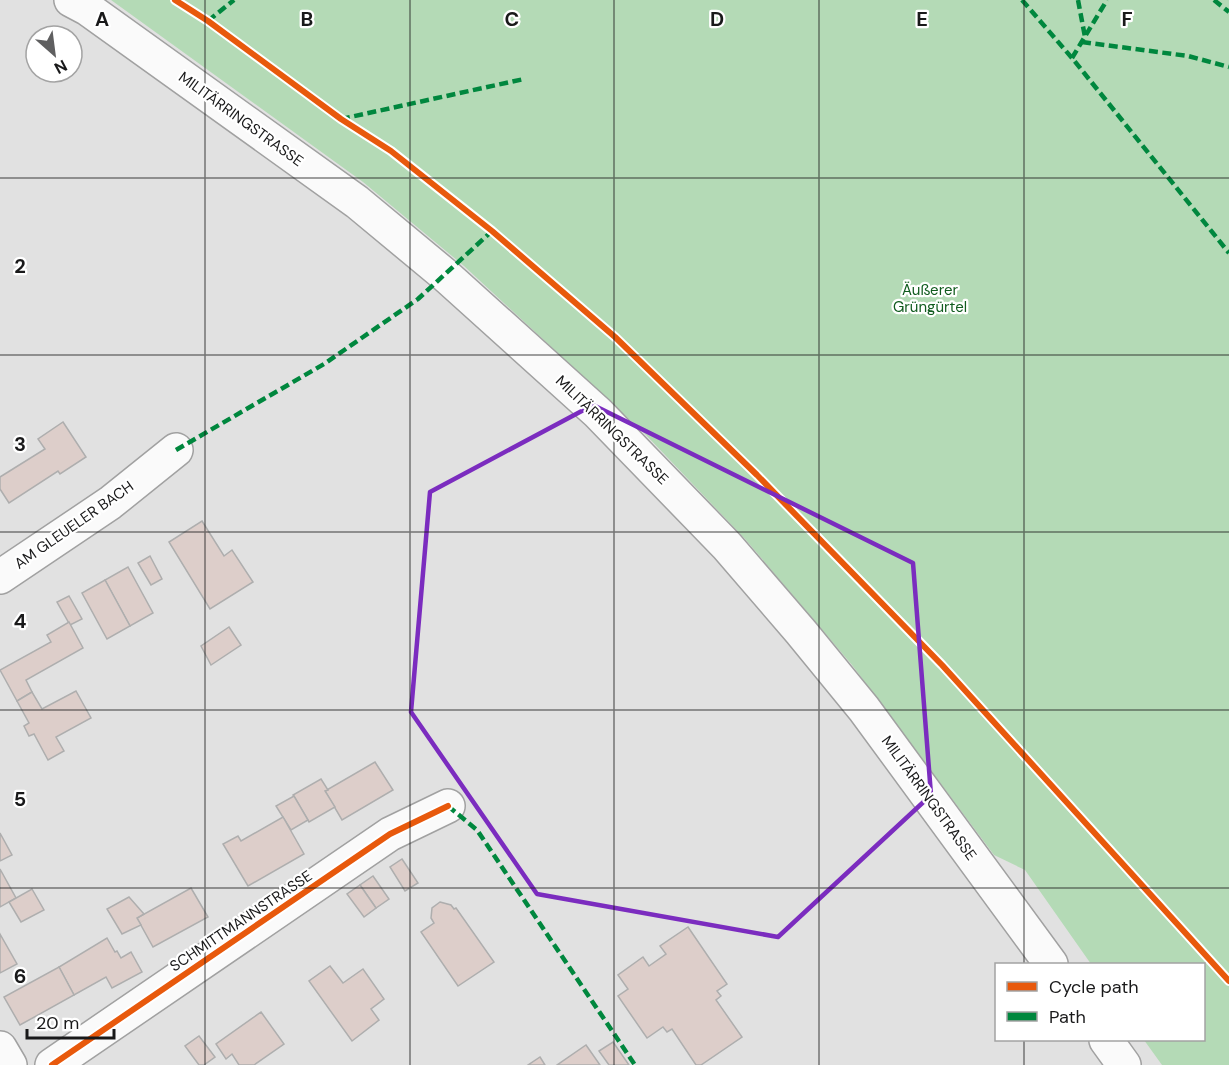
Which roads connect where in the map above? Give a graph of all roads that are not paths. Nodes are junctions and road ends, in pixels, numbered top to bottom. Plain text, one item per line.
1 (71, 0) edge
2 (176, 450) dead end
3 (0, 577) edge
4 (448, 806) dead end
5 (1051, 963) edge
6 (1107, 1041) edge
7 (0, 1048) edge
8 (10, 1065) edge
9 (52, 1065) edge
10 (1124, 1065) edge

1 - 5 main road, MILITÄRRINGSTRASSE
2 - 3 main road, AM GLEUELER BACH
4 - 9 main road, SCHMITTMANNSTRASSE
6 - 10 main road
7 - 8 main road

